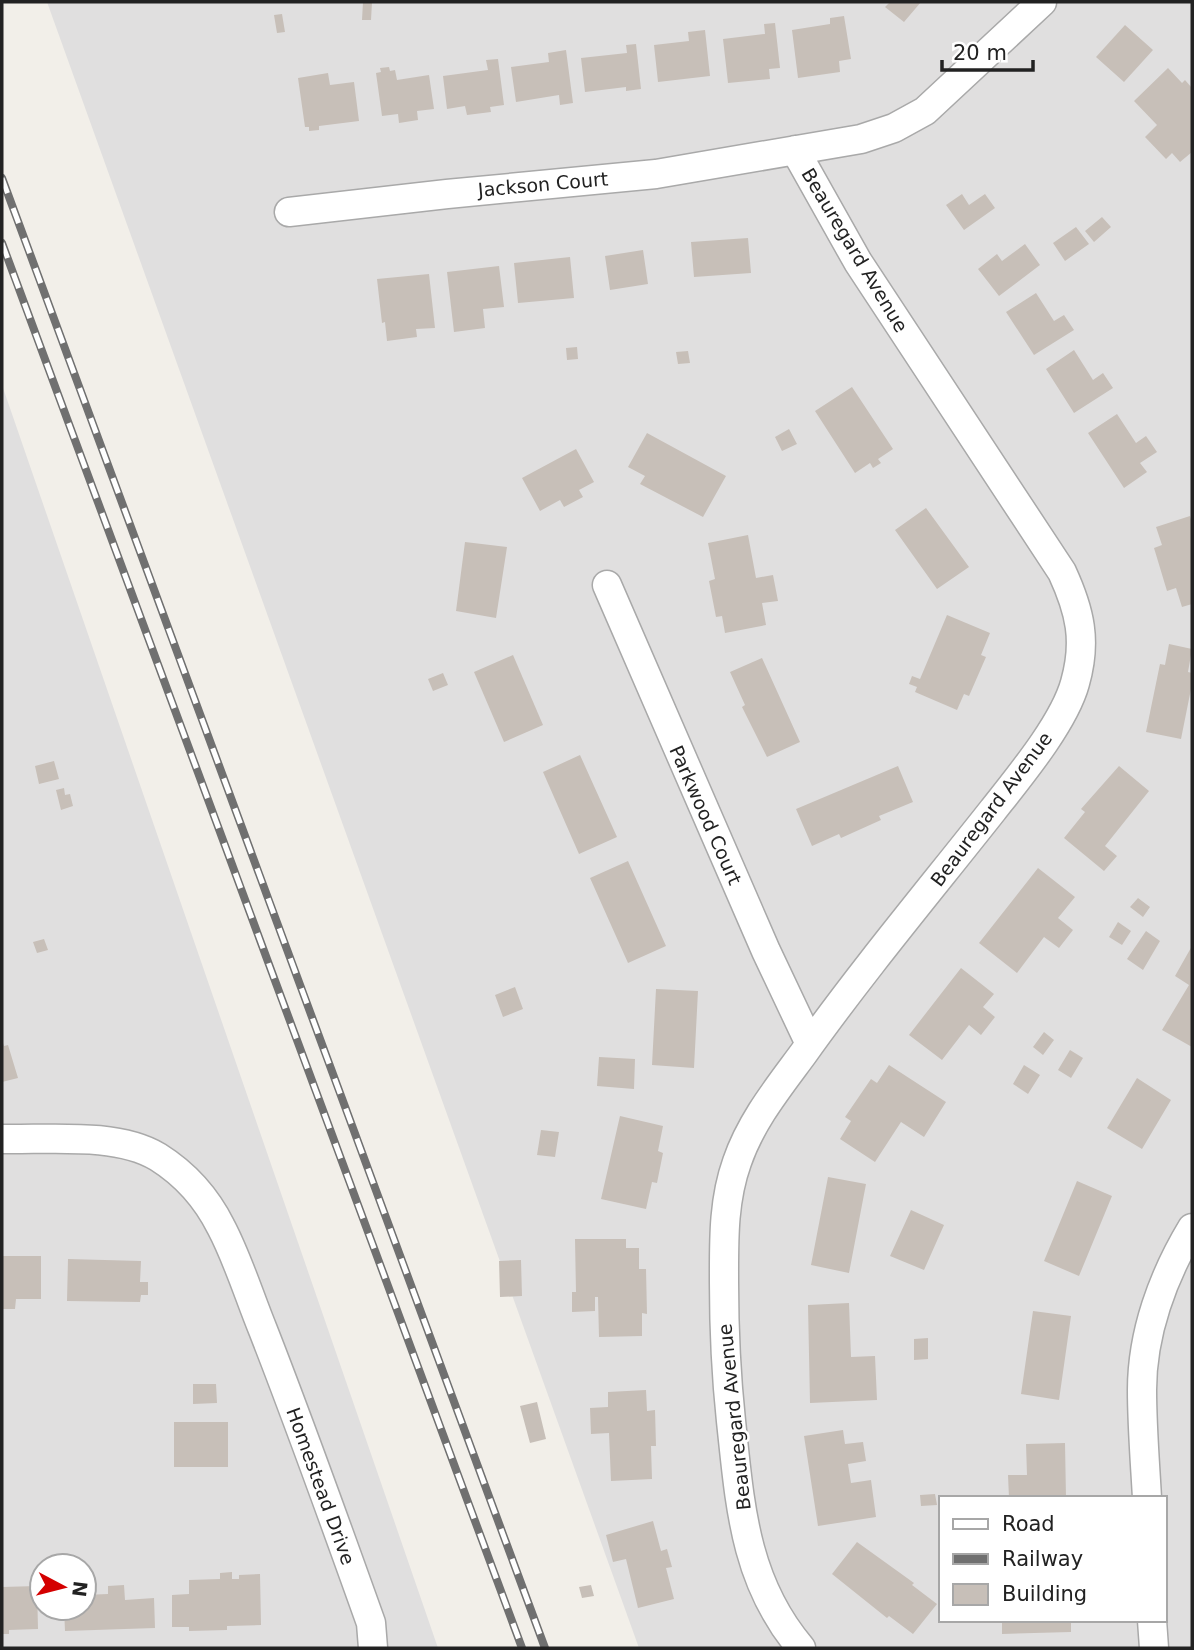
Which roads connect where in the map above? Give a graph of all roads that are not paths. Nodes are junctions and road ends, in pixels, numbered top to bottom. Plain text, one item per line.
1 (1042, 2) edge
2 (795, 150) junction
3 (289, 212) dead end
4 (607, 585) dead end
5 (810, 1044) junction
6 (2, 1139) edge
7 (1192, 1228) edge
8 (1147, 1496) edge
9 (1153, 1622) edge
10 (373, 1648) edge
11 (801, 1648) edge
12 (1154, 1648) edge

1 - 2 street, Beauregard Avenue
2 - 3 street, Jackson Court
2 - 5 street, Beauregard Avenue
4 - 5 street, Parkwood Court
5 - 11 street, Beauregard Avenue
6 - 10 street, Homestead Drive
7 - 8 street
9 - 12 street

